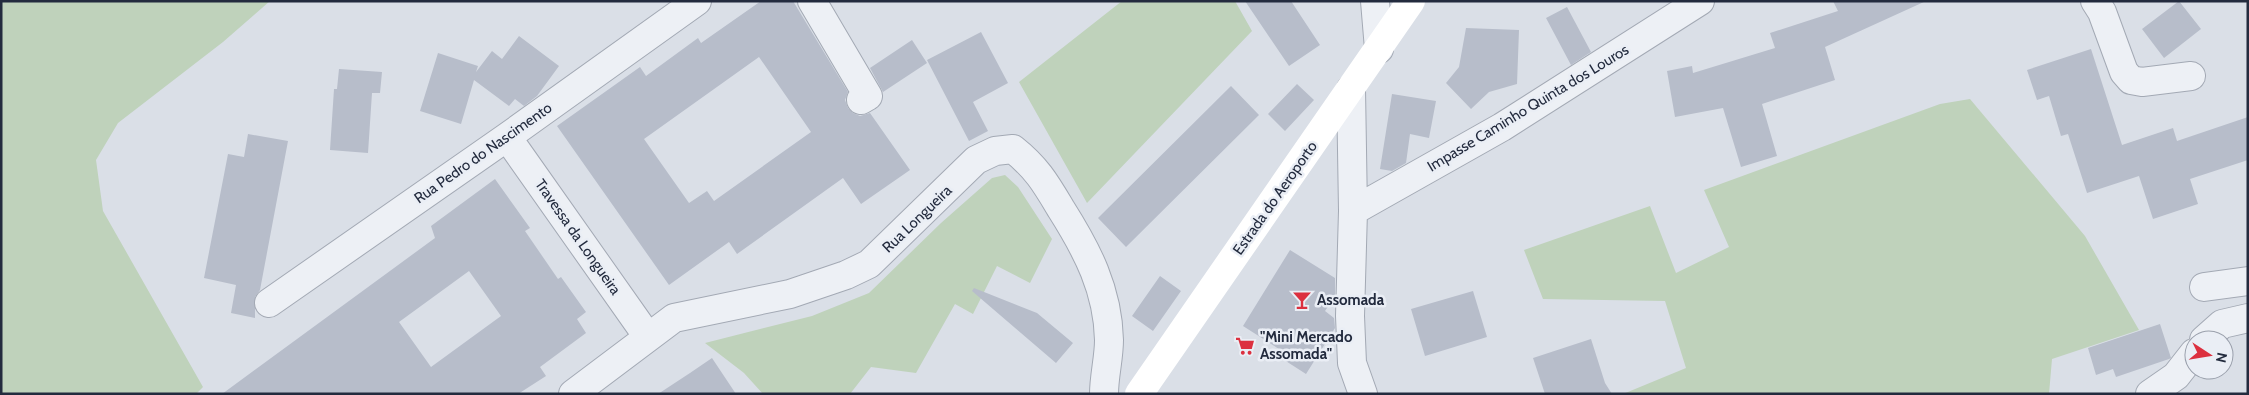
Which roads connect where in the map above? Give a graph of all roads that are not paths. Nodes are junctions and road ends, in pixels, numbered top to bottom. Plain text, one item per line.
1 (696, 1) edge
2 (812, 1) edge
3 (1375, 1) edge
4 (1411, 1) edge
5 (1700, 1) edge
6 (2094, 1) edge
7 (1379, 49) junction
8 (2191, 76) dead end
9 (1351, 90) junction
10 (861, 100) dead end
11 (507, 137) junction
12 (1353, 211) junction
13 (2248, 281) edge
14 (2204, 287) dead end
15 (269, 303) dead end
16 (2248, 318) edge
17 (2215, 330) edge
18 (648, 338) junction
19 (2184, 366) edge
20 (572, 394) edge
21 (1104, 394) edge
22 (1139, 394) edge
23 (1363, 394) edge
24 (2150, 394) edge

1 - 11 street, Rua Pedro do Nascimento
2 - 10 street
3 - 7 street
4 - 7 main road, Estrada do Aeroporto
5 - 12 street, Impasse Caminho Quinta dos Louros
6 - 8 street
7 - 9 main road, Estrada do Aeroporto
9 - 12 street
9 - 22 main road, Estrada do Aeroporto
11 - 15 street, Rua Pedro do Nascimento
11 - 18 street, Travessa da Longueira
12 - 23 street
13 - 14 street
16 - 17 street
18 - 20 street, Rua Longueira
18 - 21 street, Rua Longueira
19 - 24 street

